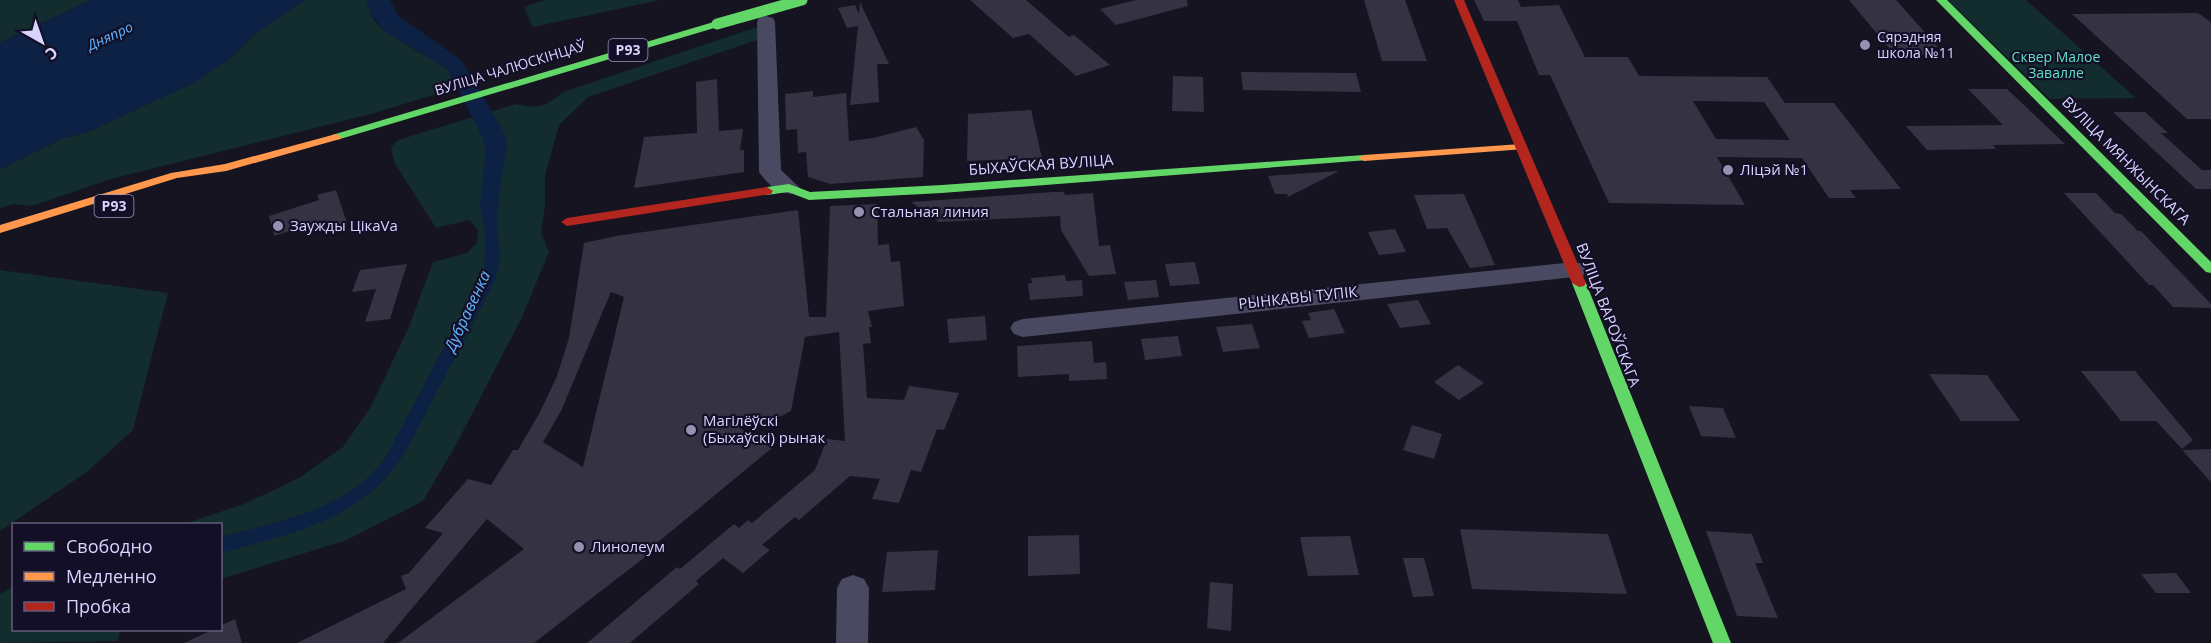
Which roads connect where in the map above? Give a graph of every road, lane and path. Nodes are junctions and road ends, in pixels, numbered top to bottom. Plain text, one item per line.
1 (802, 0) edge
2 (1459, 0) edge
3 (1941, 0) edge
4 (766, 22) dead end
5 (1521, 147) junction
6 (226, 167) junction
7 (789, 188) junction
8 (567, 222) dead end
9 (0, 229) edge
10 (0, 242) edge
11 (2202, 251) edge
12 (2211, 269) edge
13 (1574, 270) junction
14 (1023, 328) dead end
15 (854, 588) dead end
16 (852, 643) edge
17 (1722, 643) edge

1 - 6 street, ВУЛІЦА ЧАЛЮСКІНЦАЎ / Р93, bridge
2 - 5 street, ВУЛІЦА ВАРОЎСКАГА
3 - 11 street, ВУЛІЦА МЯНЖЫНСКАГА
4 - 7 street
5 - 7 street, БЫХАЎСКАЯ ВУЛІЦА
5 - 13 street, ВУЛІЦА ВАРОЎСКАГА
6 - 9 street, ВУЛІЦА ЧАЛЮСКІНЦАЎ / Р93
6 - 10 street, ВУЛІЦА ЧАЛЮСКІНЦАЎ / Р93
7 - 8 street, БЫХАЎСКАЯ ВУЛІЦА
11 - 12 street, ВУЛІЦА МЯНЖЫНСКАГА
13 - 14 street, РЫНКАВЫ ТУПІК
13 - 17 street, ВУЛІЦА ВАРОЎСКАГА
15 - 16 street

